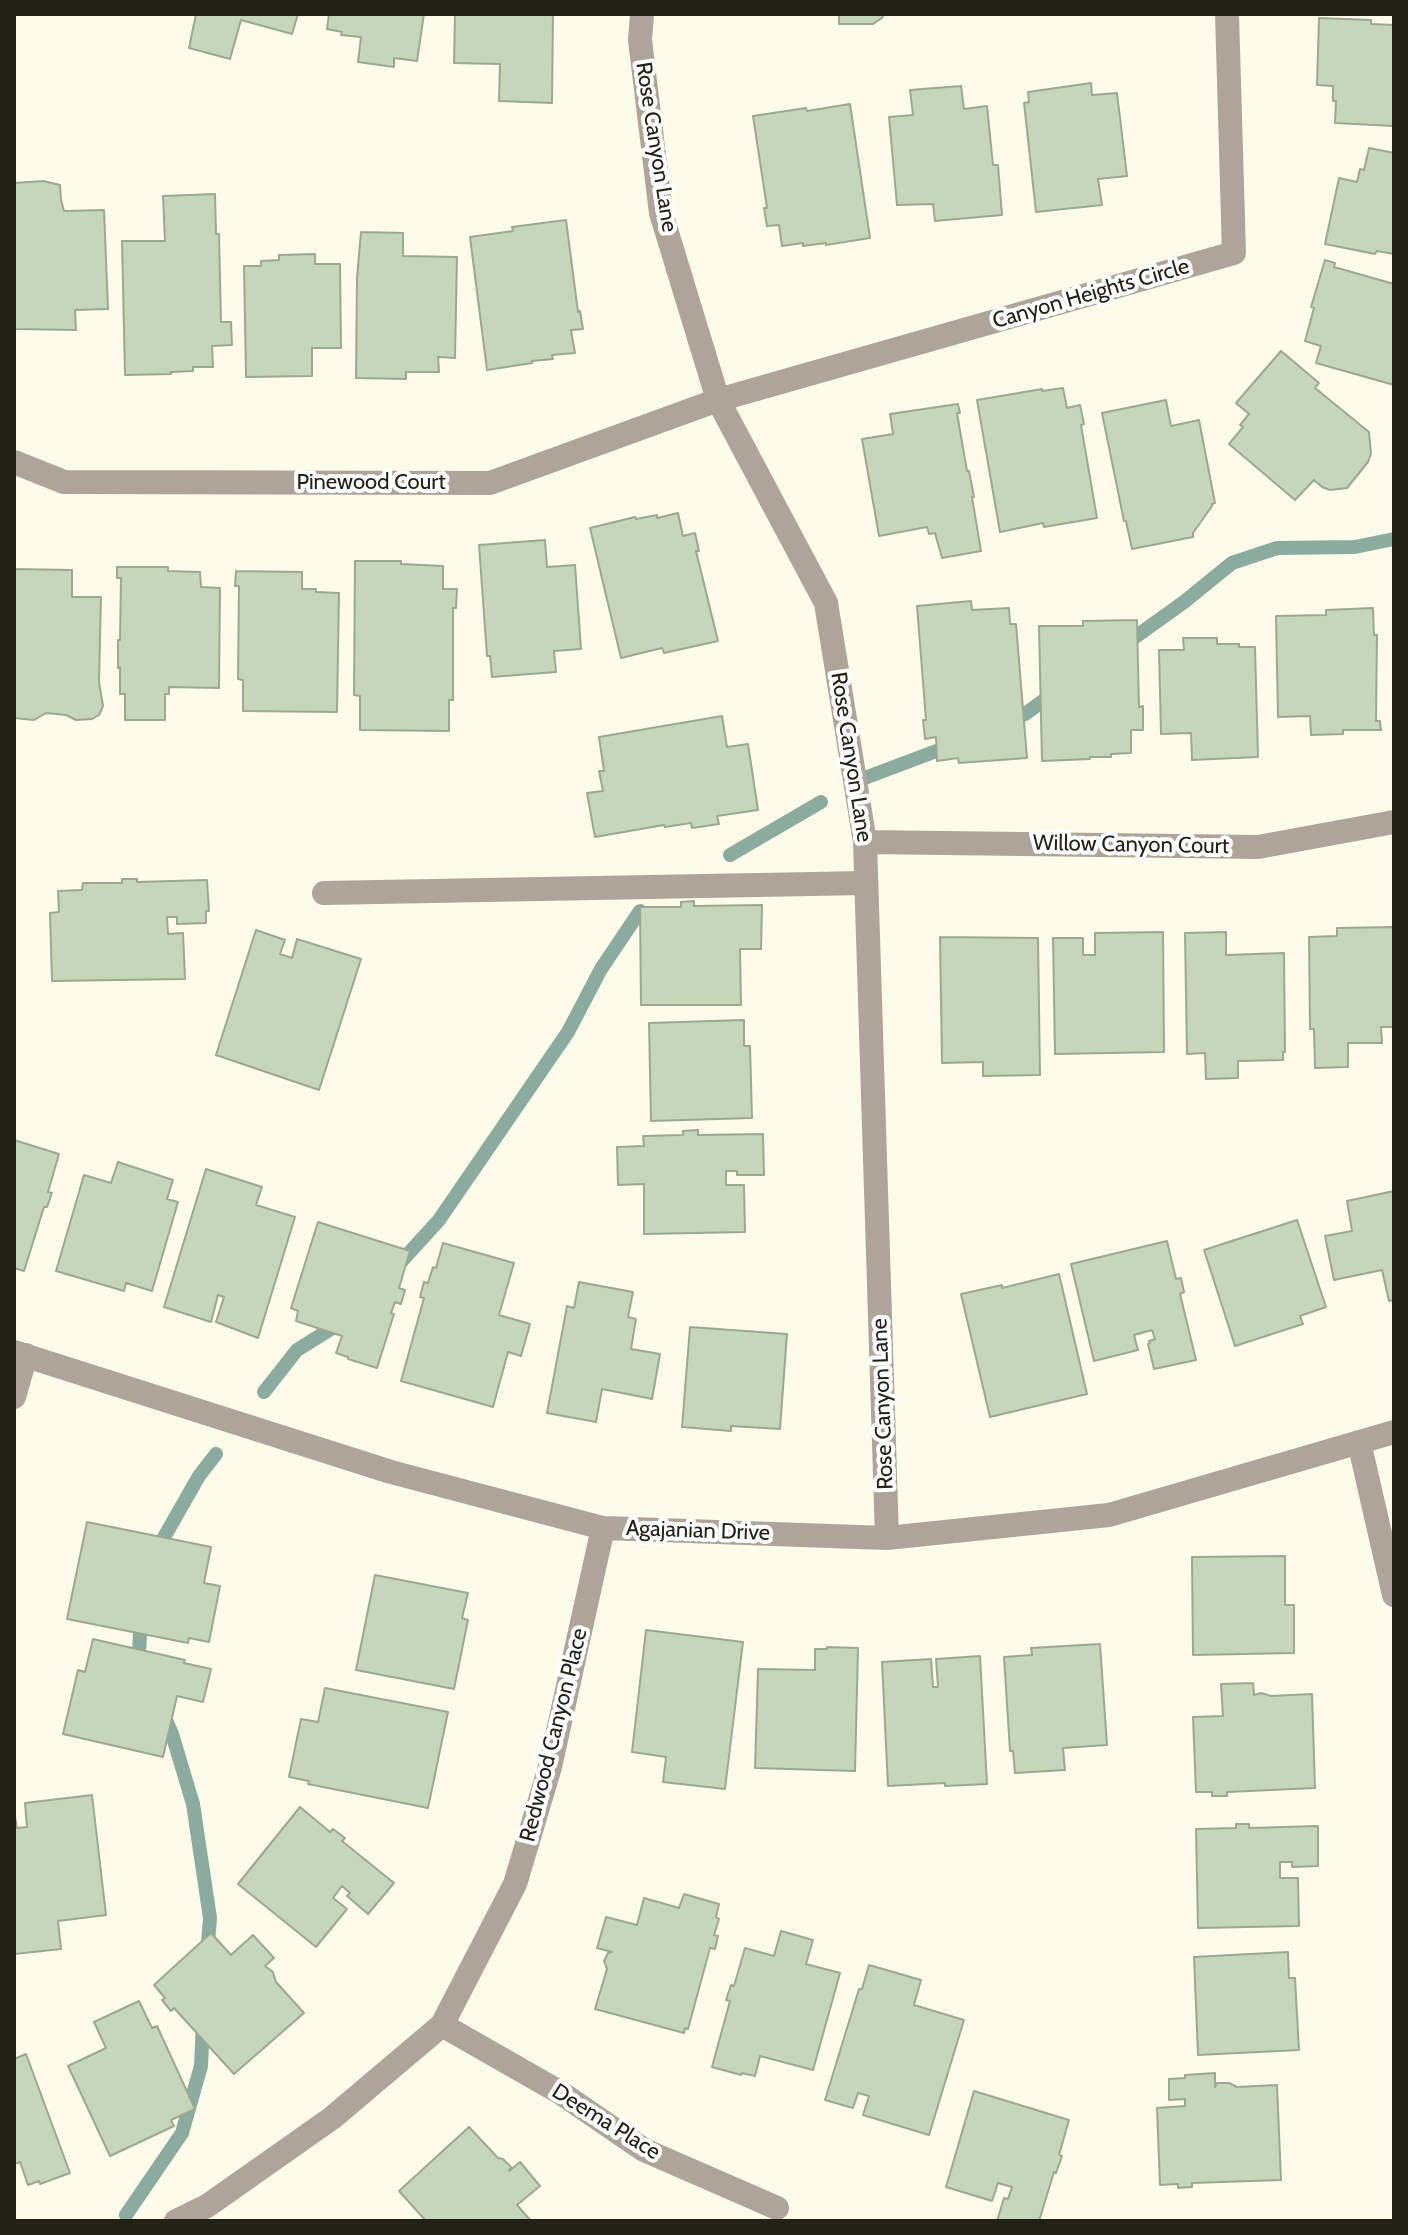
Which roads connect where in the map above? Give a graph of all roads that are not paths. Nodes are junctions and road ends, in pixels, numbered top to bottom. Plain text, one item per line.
1 (642, 14) edge
2 (1227, 14) edge
3 (718, 400) junction
4 (14, 462) edge
5 (1394, 822) edge
6 (865, 842) junction
7 (866, 883) junction
8 (324, 893) dead end
9 (20, 1354) edge
10 (14, 1397) edge
11 (1394, 1432) edge
12 (1359, 1442) junction
13 (603, 1528) junction
14 (887, 1538) junction
15 (1394, 1595) edge
16 (442, 2025) junction
17 (777, 2208) dead end
18 (176, 2221) edge

1 - 3 street, Rose Canyon Lane
2 - 3 street, Canyon Heights Circle
3 - 4 street, Pinewood Court
3 - 6 street, Rose Canyon Lane
5 - 6 street, Willow Canyon Court
6 - 7 street, Rose Canyon Lane
7 - 8 street
7 - 14 street, Rose Canyon Lane
9 - 10 street
9 - 13 street, Agajanian Drive
11 - 12 street, Agajanian Drive
12 - 14 street, Agajanian Drive
12 - 15 street
13 - 14 street, Agajanian Drive
13 - 16 street, Redwood Canyon Place
16 - 17 street, Deema Place
16 - 18 street, Redwood Canyon Place

